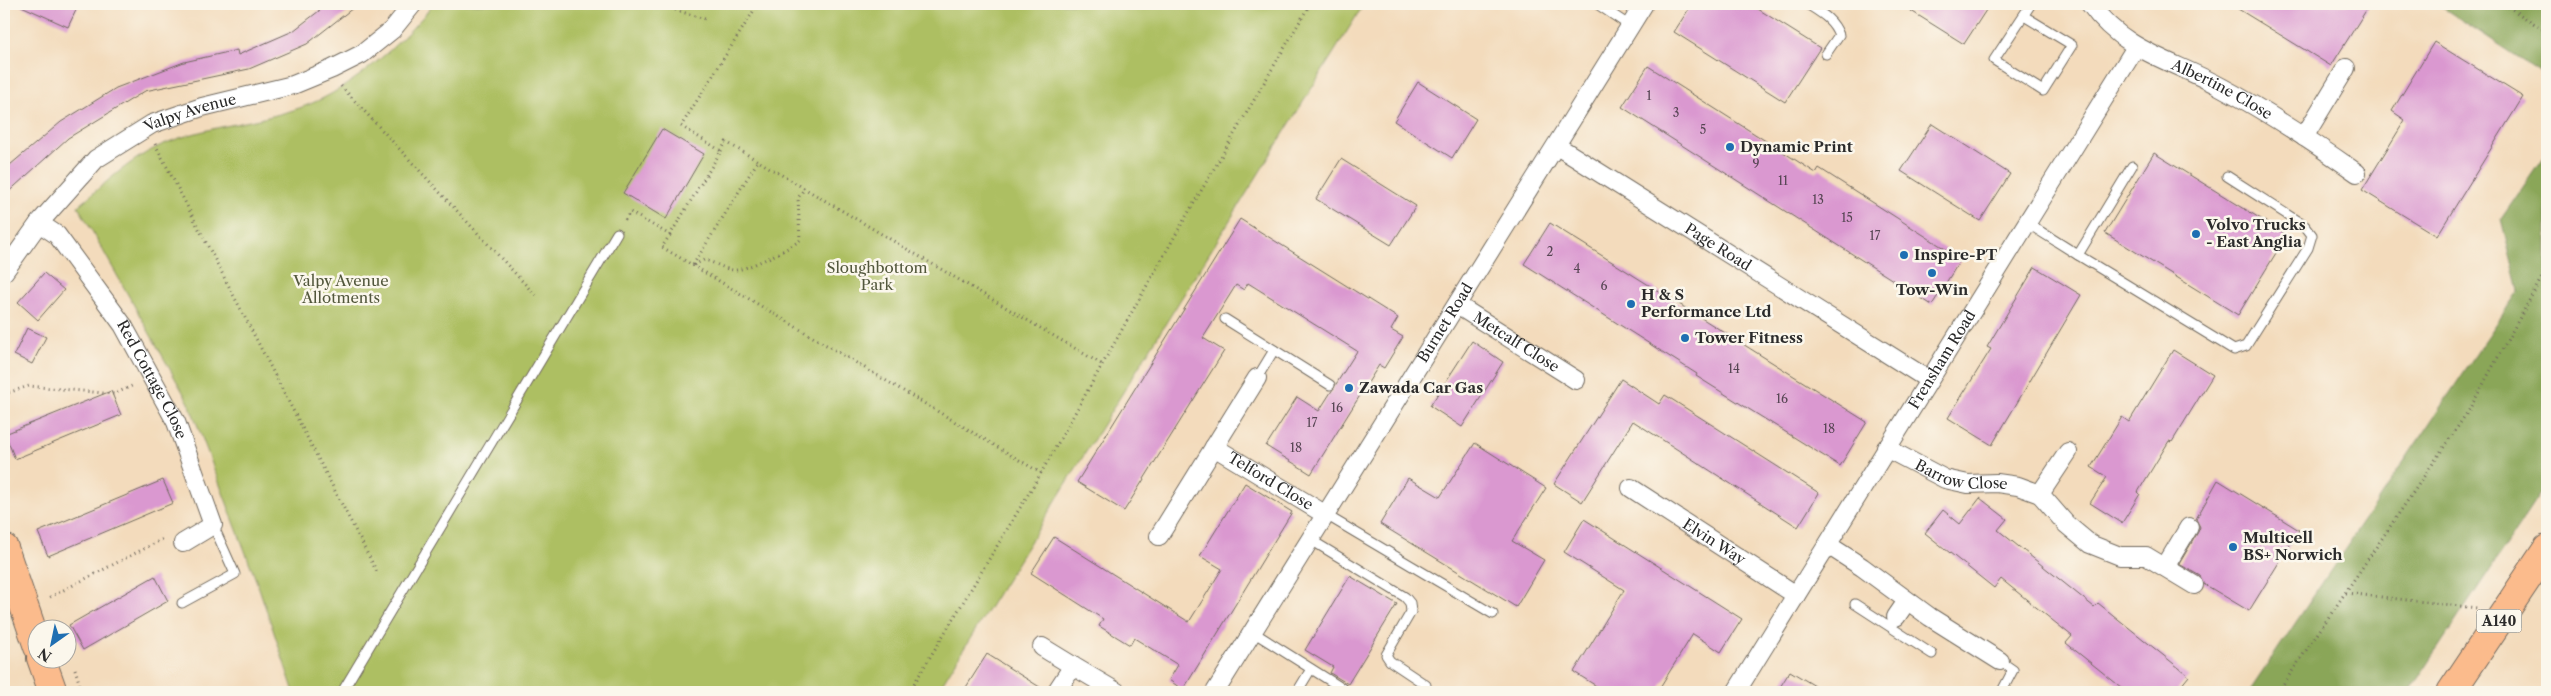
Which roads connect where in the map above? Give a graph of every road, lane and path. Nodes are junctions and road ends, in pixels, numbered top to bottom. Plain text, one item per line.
1 (413, 4) edge
2 (656, 4) edge
3 (758, 4) edge
4 (1310, 4) edge
5 (1597, 4) edge
6 (1644, 4) edge
7 (1807, 4) edge
8 (2031, 4) edge
9 (2090, 4) edge
10 (2504, 4) edge
11 (2024, 16) junction
12 (705, 19) dead end
13 (1630, 26) junction
14 (2547, 32) edge
15 (2136, 48) junction
16 (1826, 54) dead end
17 (2346, 68) dead end
18 (327, 71) junction
19 (146, 128) junction
20 (2304, 136) junction
21 (1557, 146) junction
22 (721, 151) junction
23 (758, 161) junction
24 (2132, 166) dead end
25 (2357, 173) dead end
26 (2227, 176) dead end
27 (804, 189) junction
28 (39, 223) junction
29 (2027, 223) junction
30 (617, 232) joint
31 (670, 235) junction
32 (2078, 256) junction
33 (693, 266) junction
34 (2547, 268) edge
35 (4, 272) edge
36 (538, 298) dead end
37 (1457, 305) junction
38 (1225, 319) dead end
39 (1274, 350) junction
40 (1104, 365) junction
41 (153, 377) junction
42 (1257, 378) joint
43 (1576, 380) dead end
44 (1929, 380) junction
45 (1330, 385) dead end
46 (4, 394) edge
47 (1214, 447) junction
48 (1886, 448) junction
49 (2068, 452) dead end
50 (1041, 472) junction
51 (1631, 488) dead end
52 (2040, 494) junction
53 (1326, 515) junction
54 (213, 525) junction
55 (2189, 528) dead end
56 (1159, 536) dead end
57 (1311, 540) junction
58 (183, 544) joint
59 (1828, 546) junction
60 (4, 548) edge
61 (2547, 550) edge
62 (2165, 567) junction
63 (377, 572) dead end
64 (2194, 584) dead end
65 (2346, 592) junction
66 (1796, 595) junction
67 (50, 597) dead end
68 (1907, 600) junction
69 (182, 603) dead end
70 (1855, 604) dead end
71 (1493, 614) dead end
72 (28, 618) edge
73 (1893, 622) junction
74 (2498, 622) junction
75 (1253, 632) junction
76 (1042, 647) dead end
77 (1932, 654) dead end
78 (2000, 661) joint
79 (1073, 666) junction
80 (45, 668) edge
81 (75, 668) dead end
82 (1311, 669) junction
83 (1426, 685) dead end
84 (2003, 688) dead end
85 (53, 692) edge
86 (82, 692) edge
87 (342, 692) edge
88 (910, 692) edge
89 (1056, 692) edge
90 (1117, 692) edge
91 (1215, 692) edge
92 (1297, 692) edge
93 (1348, 692) edge
94 (1526, 692) edge
95 (1535, 692) edge
96 (1736, 692) edge
97 (2278, 692) edge
98 (2451, 692) edge

1 - 18 street, Valpy Avenue
2 - 12 path
3 - 22 path
4 - 40 path
5 - 13 lane
6 - 13 street, Burnet Road
7 - 16 lane
8 - 11 lane
9 - 15 street, Albertine Close
10 - 14 path
11 - 11 lane
13 - 21 street, Burnet Road
15 - 20 street, Albertine Close
15 - 29 street, Frensham Road
17 - 20 street
18 - 19 street, Valpy Avenue
18 - 36 path
19 - 28 street, Valpy Avenue
19 - 63 path
20 - 25 street, Albertine Close
21 - 37 street, Burnet Road
21 - 44 street, Page Road
22 - 23 path
22 - 31 path
23 - 27 path
23 - 33 path
24 - 32 lane
26 - 32 lane
27 - 33 path
27 - 40 path
28 - 35 street, Valpy Avenue
28 - 41 street, Red Cottage Close
29 - 32 lane
29 - 44 street, Frensham Road
30 - 31 path
30 - 87 lane
31 - 33 path
33 - 50 path
34 - 65 path
37 - 43 street, Metcalf Close
37 - 53 street, Burnet Road
38 - 39 lane
39 - 42 lane
39 - 45 lane
40 - 50 path
41 - 46 path
41 - 54 street, Red Cottage Close
42 - 47 street, Telford Close
44 - 48 street, Frensham Road
47 - 53 street, Telford Close
47 - 56 street, Telford Close
48 - 52 street, Barrow Close
48 - 59 street, Frensham Road
49 - 52 street
50 - 88 path
51 - 66 street, Elvin Way
52 - 62 street, Barrow Close
53 - 57 street, Burnet Road
53 - 71 lane
54 - 58 street
54 - 69 lane
55 - 62 street
57 - 75 street, Burnet Road
57 - 83 lane
58 - 67 path
59 - 66 street, Frensham Road
59 - 68 street
60 - 72 main road
61 - 74 main road, A140
62 - 64 street, Barrow Close
65 - 74 path
65 - 97 path
66 - 96 street, Frensham Road
68 - 73 street
68 - 78 street
70 - 73 lane
73 - 77 lane
74 - 98 main road, A140
75 - 82 lane
75 - 91 street, Burnet Road
76 - 79 street
78 - 84 lane
79 - 89 street
79 - 90 street
80 - 85 main road
81 - 86 path
82 - 92 lane
82 - 93 lane
94 - 95 lane

